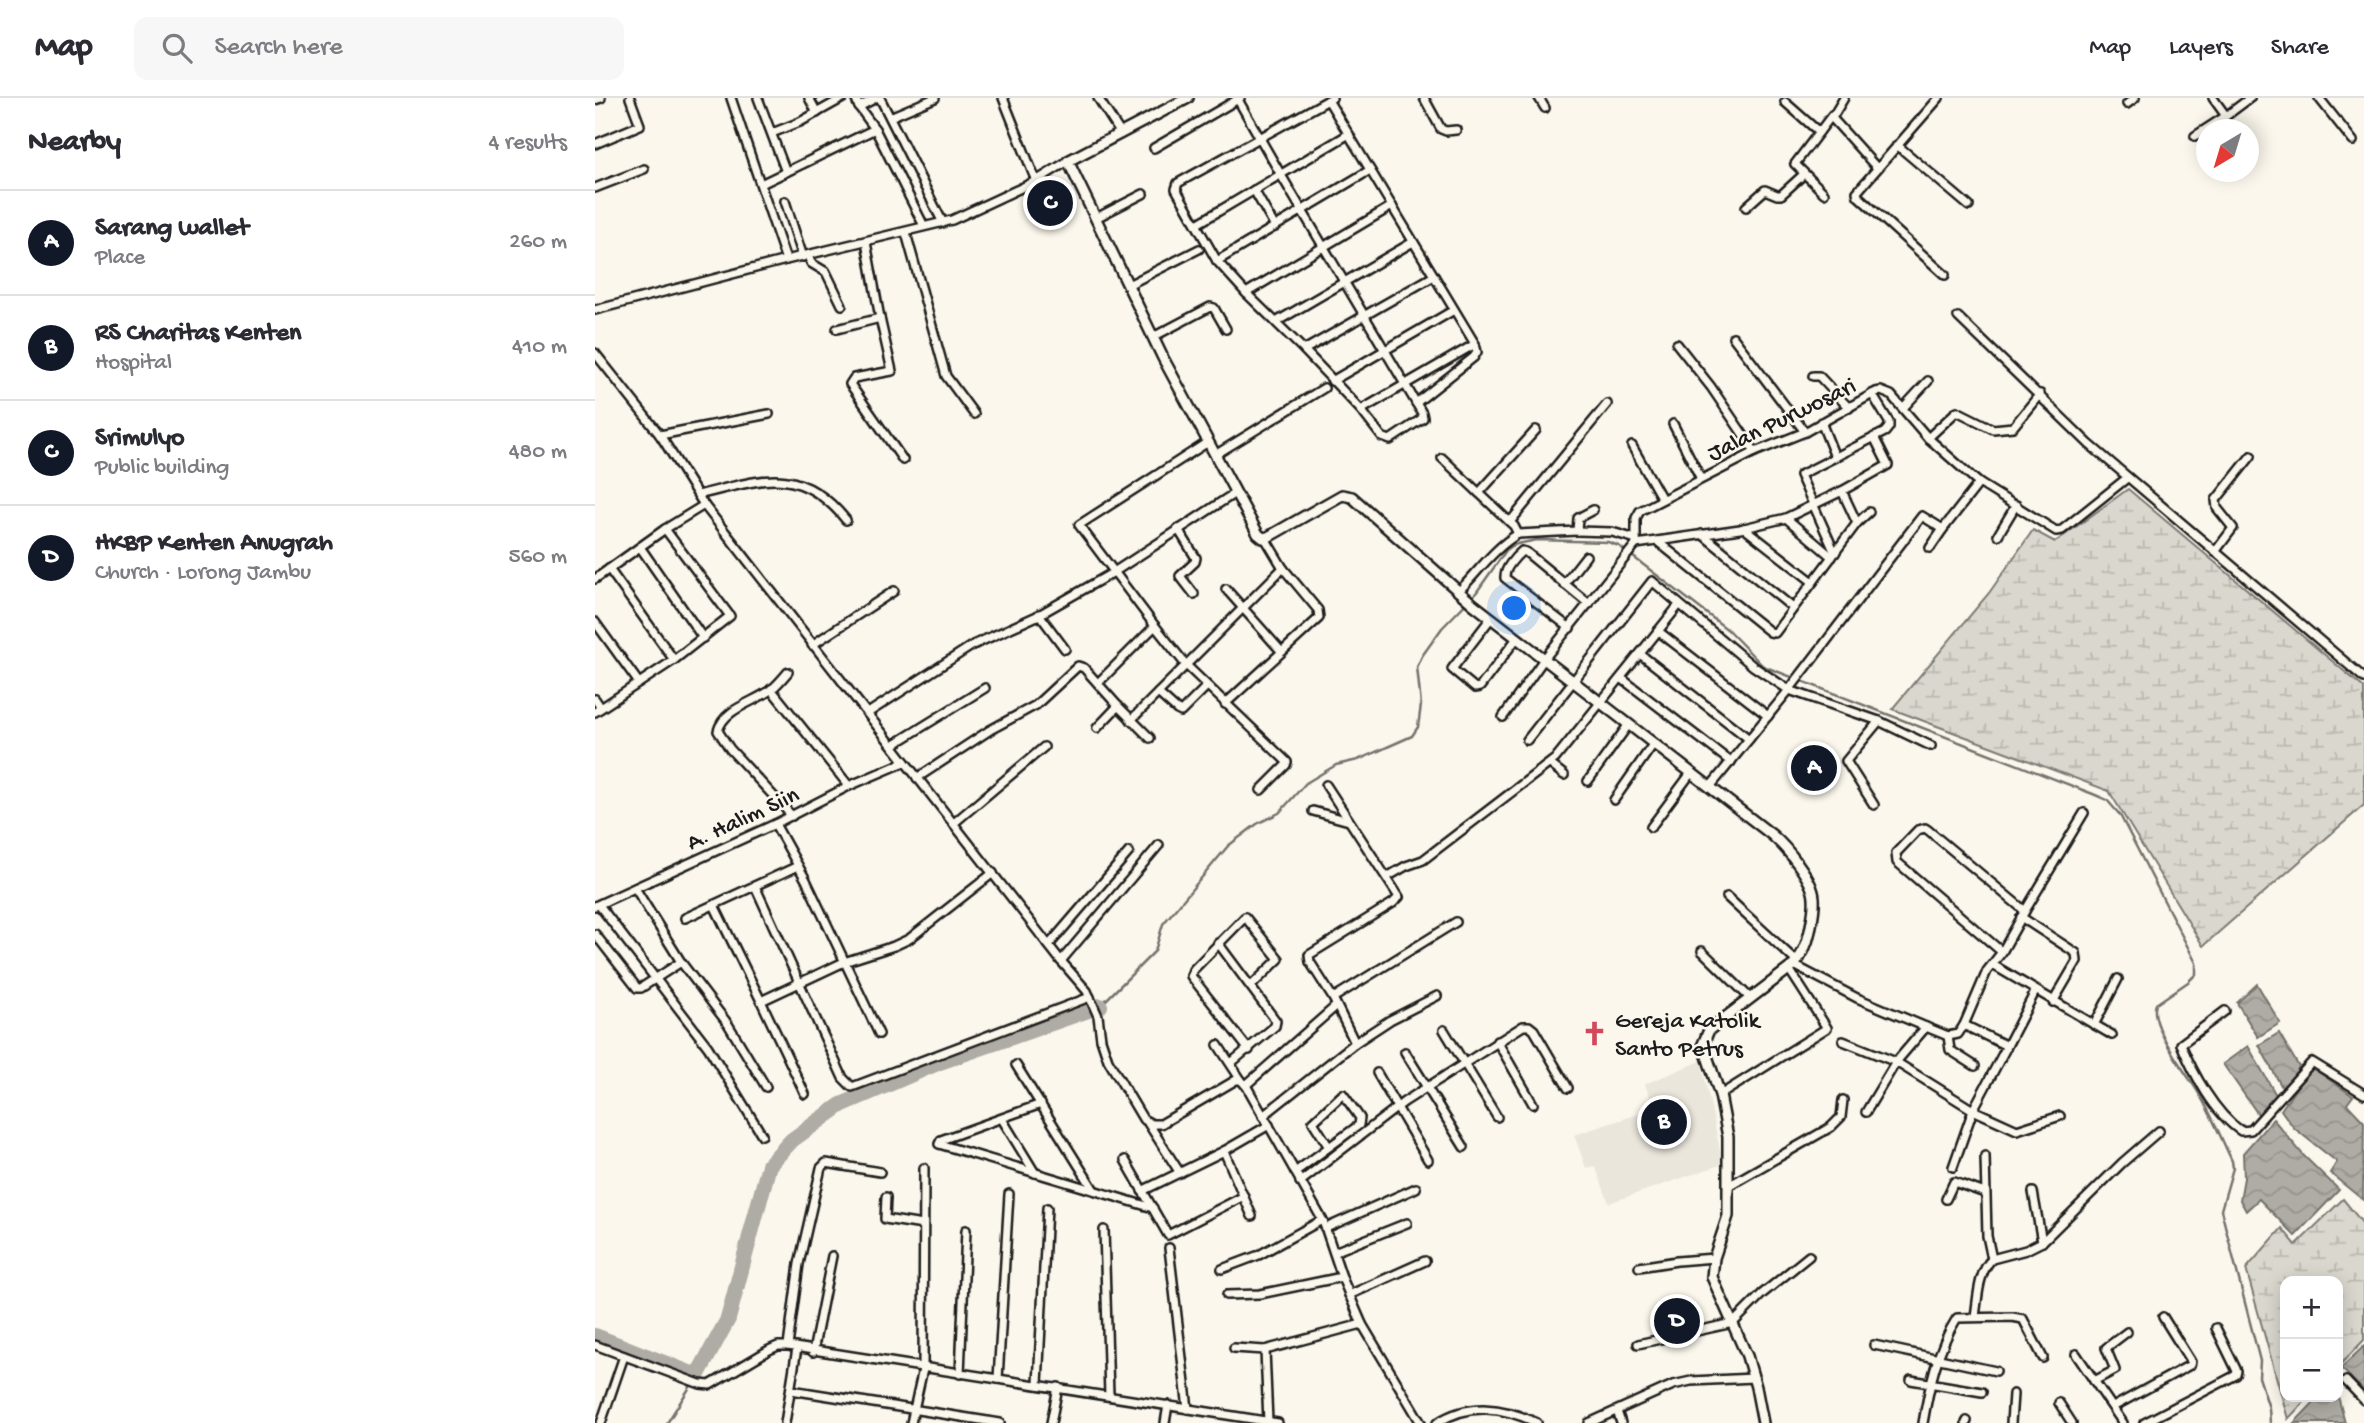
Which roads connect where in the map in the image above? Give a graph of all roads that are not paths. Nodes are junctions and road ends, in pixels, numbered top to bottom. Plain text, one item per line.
1 (601, 98) edge
2 (630, 98) edge
3 (731, 98) edge
4 (758, 98) edge
5 (809, 98) edge
6 (843, 98) edge
7 (855, 98) edge
8 (878, 98) edge
9 (935, 98) edge
10 (1003, 98) edge
11 (1098, 98) edge
12 (1188, 98) edge
13 (1424, 98) edge
14 (1539, 98) edge
15 (1844, 98) edge
16 (1939, 98) edge
17 (2135, 98) edge
18 (2213, 98) edge
19 (2250, 98) edge
20 (2319, 98) edge
21 (1239, 99) edge
22 (1330, 99) edge
23 (595, 100) edge
24 (1785, 102) dead end
25 (2127, 104) dead end
26 (859, 107) junction
27 (1545, 108) dead end
28 (817, 113) junction
29 (1832, 115) junction
30 (2226, 116) junction
31 (890, 117) junction
32 (875, 129) junction
33 (1457, 130) dead end
34 (1819, 132) junction
35 (772, 133) junction
36 (1121, 134) junction
37 (1349, 134) junction
38 (2195, 136) dead end
39 (1260, 139) junction
40 (2353, 141) dead end
41 (595, 144) edge
42 (1897, 145) junction
43 (1154, 148) dead end
44 (1070, 166) junction
45 (644, 169) dead end
46 (1877, 169) junction
47 (1370, 170) junction
48 (786, 173) junction
49 (1804, 174) junction
50 (1281, 175) junction
51 (1036, 181) junction
52 (763, 183) dead end
53 (595, 188) edge
54 (1255, 190) junction
55 (1824, 193) dead end
56 (1143, 194) dead end
57 (785, 201) dead end
58 (1392, 206) junction
59 (1969, 206) dead end
60 (1746, 207) dead end
61 (1302, 211) junction
62 (1096, 218) junction
63 (943, 223) junction
64 (1198, 224) junction
65 (924, 226) junction
66 (1275, 226) junction
67 (908, 239) junction
68 (1413, 242) junction
69 (867, 247) junction
70 (1323, 247) junction
71 (1199, 249) dead end
72 (805, 255) junction
73 (785, 259) junction
74 (1217, 261) junction
75 (1945, 275) dead end
76 (1434, 276) junction
77 (1344, 282) junction
78 (1128, 285) junction
79 (1246, 293) junction
80 (842, 305) dead end
81 (595, 310) edge
82 (1454, 310) junction
83 (1364, 316) junction
84 (880, 317) junction
85 (1958, 317) dead end
86 (1276, 322) junction
87 (837, 329) dead end
88 (1226, 329) dead end
89 (1153, 337) junction
90 (1733, 337) dead end
91 (1475, 344) junction
92 (1677, 344) dead end
93 (1304, 350) junction
94 (1384, 350) junction
95 (595, 354) edge
96 (1813, 376) dead end
97 (1332, 381) junction
98 (1928, 381) dead end
99 (1405, 386) junction
100 (1324, 388) dead end
101 (1872, 394) junction
102 (2040, 394) junction
103 (1416, 403) junction
104 (1607, 404) dead end
105 (1849, 408) junction
106 (1903, 408) junction
107 (1361, 410) junction
108 (769, 414) dead end
109 (974, 414) dead end
110 (1821, 422) junction
111 (1673, 424) dead end
112 (1536, 430) dead end
113 (1805, 432) junction
114 (660, 435) junction
115 (1874, 437) junction
116 (1928, 438) junction
117 (1208, 442) junction
118 (1632, 446) dead end
119 (1755, 452) junction
120 (1215, 455) junction
121 (2251, 456) dead end
122 (1835, 457) junction
123 (1441, 458) dead end
124 (903, 460) dead end
125 (1800, 475) junction
126 (2127, 478) junction
127 (1701, 479) junction
128 (1792, 480) dead end
129 (1979, 483) junction
130 (1842, 491) junction
131 (1479, 492) junction
132 (1235, 493) junction
133 (698, 495) junction
134 (1662, 499) junction
135 (704, 505) junction
136 (1814, 505) junction
137 (2015, 505) junction
138 (1593, 510) dead end
139 (1869, 512) dead end
140 (1786, 518) junction
141 (846, 520) dead end
142 (1510, 522) junction
143 (1857, 523) junction
144 (1744, 528) junction
145 (665, 529) junction
146 (1178, 529) junction
147 (1943, 529) junction
148 (1577, 531) junction
149 (1702, 534) junction
150 (1998, 535) dead end
151 (1265, 538) junction
152 (1657, 541) junction
153 (1517, 543) junction
154 (1635, 544) junction
155 (640, 547) junction
156 (1930, 548) dead end
157 (2215, 552) junction
158 (1586, 555) dead end
159 (1833, 555) junction
160 (1283, 568) junction
161 (609, 569) junction
162 (1114, 572) junction
163 (595, 579) edge
164 (1813, 582) junction
165 (1564, 584) junction
166 (1226, 589) dead end
167 (894, 591) dead end
168 (1460, 593) junction
169 (1194, 594) dead end
170 (1589, 604) junction
171 (1679, 605) junction
172 (1244, 607) junction
173 (1793, 608) junction
174 (1039, 614) junction
175 (1491, 618) junction
176 (595, 622) edge
177 (1156, 626) junction
178 (1570, 628) junction
179 (1658, 631) junction
180 (703, 638) junction
181 (1517, 638) junction
182 (812, 645) junction
183 (1065, 649) dead end
184 (1281, 651) junction
185 (1640, 654) junction
186 (1544, 659) junction
187 (674, 660) junction
188 (1186, 665) junction
189 (788, 672) dead end
190 (1621, 678) junction
191 (2364, 678) edge
192 (1573, 680) junction
193 (639, 683) junction
194 (1098, 683) junction
195 (1207, 686) junction
196 (985, 688) dead end
197 (1790, 688) junction
198 (771, 690) junction
199 (1158, 693) junction
200 (595, 699) edge
201 (1601, 702) junction
202 (1225, 704) junction
203 (1118, 706) junction
204 (598, 710) edge
205 (868, 713) junction
206 (1768, 716) junction
207 (1503, 717) dead end
208 (1131, 720) junction
209 (1879, 721) junction
210 (1629, 724) junction
211 (1097, 728) dead end
212 (1150, 738) dead end
213 (1749, 739) junction
214 (1527, 740) dead end
215 (1654, 743) junction
216 (893, 746) junction
217 (1931, 746) dead end
218 (1044, 747) dead end
219 (905, 762) junction
220 (1731, 762) junction
221 (1550, 764) junction
222 (1691, 773) junction
223 (1564, 775) dead end
224 (917, 778) junction
225 (1588, 781) dead end
226 (1326, 785) dead end
227 (849, 786) junction
228 (1710, 787) junction
229 (1261, 790) dead end
230 (1614, 800) dead end
231 (1874, 805) dead end
232 (1313, 811) dead end
233 (2084, 813) dead end
234 (792, 816) junction
235 (1349, 821) junction
236 (954, 823) junction
237 (775, 824) junction
238 (1651, 827) dead end
239 (1159, 845) dead end
240 (1129, 852) dead end
241 (798, 866) junction
242 (993, 873) junction
243 (1387, 877) junction
244 (755, 886) junction
245 (635, 888) junction
246 (1727, 897) dead end
247 (714, 905) junction
248 (597, 906) edge
249 (2023, 914) junction
250 (685, 918) dead end
251 (1456, 922) dead end
252 (595, 934) edge
253 (1218, 943) junction
254 (1049, 945) junction
255 (1702, 951) dead end
256 (2002, 952) junction
257 (1061, 961) junction
258 (681, 962) junction
259 (844, 962) junction
260 (1793, 965) junction
261 (1993, 965) junction
262 (656, 978) junction
263 (2118, 979) dead end
264 (799, 982) junction
265 (1251, 986) junction
266 (2035, 992) junction
267 (1437, 996) dead end
268 (1749, 997) junction
269 (1090, 998) junction
270 (761, 1001) junction
271 (1335, 1002) junction
272 (2053, 1002) junction
273 (2225, 1011) dead end
274 (2094, 1024) junction
275 (1964, 1025) junction
276 (1926, 1027) junction
277 (1444, 1030) dead end
278 (879, 1034) dead end
279 (2112, 1035) dead end
280 (1948, 1036) junction
281 (1497, 1041) junction
282 (1843, 1041) dead end
283 (1355, 1043) junction
284 (1218, 1045) dead end
285 (2007, 1046) junction
286 (1248, 1049) junction
287 (1405, 1052) dead end
288 (1896, 1062) junction
289 (1231, 1063) junction
290 (1465, 1063) junction
291 (1016, 1065) dead end
292 (1975, 1066) dead end
293 (1377, 1073) dead end
294 (1243, 1082) junction
295 (766, 1087) dead end
296 (1428, 1087) junction
297 (1568, 1088) dead end
298 (806, 1094) dead end
299 (2364, 1094) edge
300 (1720, 1095) junction
301 (1843, 1100) dead end
302 (1041, 1104) junction
303 (1534, 1104) dead end
304 (1396, 1108) junction
305 (1973, 1110) junction
306 (1866, 1112) dead end
307 (1263, 1115) junction
308 (2060, 1116) dead end
309 (1497, 1117) dead end
310 (1002, 1119) junction
311 (1147, 1122) junction
312 (1269, 1125) junction
313 (2159, 1131) dead end
314 (762, 1135) dead end
315 (1329, 1147) junction
316 (1464, 1147) dead end
317 (1224, 1151) junction
318 (1985, 1156) dead end
319 (1125, 1160) dead end
320 (1428, 1160) dead end
321 (1953, 1167) dead end
322 (924, 1168) dead end
323 (880, 1172) dead end
324 (1295, 1172) junction
325 (1036, 1173) junction
326 (1180, 1173) junction
327 (1300, 1182) junction
328 (1730, 1185) junction
329 (1416, 1188) dead end
330 (1094, 1191) junction
331 (1142, 1191) junction
332 (2033, 1192) dead end
333 (1009, 1194) dead end
334 (1985, 1194) junction
335 (886, 1196) dead end
336 (1244, 1196) junction
337 (1946, 1199) dead end
338 (1047, 1208) dead end
339 (1153, 1208) junction
340 (1252, 1216) dead end
341 (1322, 1220) junction
342 (1407, 1223) dead end
343 (923, 1225) junction
344 (1326, 1228) junction
345 (966, 1230) dead end
346 (1104, 1230) dead end
347 (2042, 1242) junction
348 (1169, 1248) dead end
349 (1334, 1252) junction
350 (832, 1256) dead end
351 (1809, 1256) dead end
352 (1714, 1258) junction
353 (1992, 1259) junction
354 (1425, 1261) dead end
355 (1639, 1267) dead end
356 (1222, 1269) dead end
357 (1342, 1277) junction
358 (1227, 1295) dead end
359 (1349, 1295) junction
360 (1975, 1317) junction
361 (2163, 1317) dead end
362 (1733, 1323) junction
363 (1362, 1324) junction
364 (2216, 1328) dead end
365 (2127, 1332) dead end
366 (1638, 1344) dead end
367 (595, 1345) edge
368 (1874, 1345) dead end
369 (788, 1346) junction
370 (797, 1348) junction
371 (1234, 1348) dead end
372 (1265, 1350) junction
373 (813, 1352) junction
374 (2077, 1354) dead end
375 (624, 1356) junction
376 (1939, 1357) junction
377 (2043, 1358) dead end
378 (923, 1369) junction
379 (1996, 1371) dead end
380 (960, 1374) junction
381 (1754, 1378) junction
382 (998, 1379) junction
383 (1911, 1380) dead end
384 (2094, 1381) junction
385 (2346, 1381) dead end
386 (1930, 1382) junction
387 (1038, 1384) junction
388 (1058, 1387) junction
389 (791, 1390) junction
390 (1982, 1392) dead end
391 (2013, 1394) dead end
392 (1109, 1395) junction
393 (2364, 1400) edge
394 (2059, 1403) dead end
395 (1168, 1405) junction
396 (2113, 1408) junction
397 (1188, 1409) junction
398 (914, 1410) junction
399 (1617, 1411) junction
400 (1514, 1412) junction
401 (1268, 1422) edge
402 (601, 1423) edge
403 (785, 1423) edge
404 (911, 1423) edge
405 (1000, 1423) edge
406 (1051, 1423) edge
407 (1165, 1423) edge
408 (1278, 1423) edge
409 (1421, 1423) edge
410 (1437, 1423) edge
411 (1516, 1423) edge
412 (1537, 1423) edge
413 (1589, 1423) edge
414 (1621, 1423) edge
415 (1763, 1423) edge
416 (1923, 1423) edge
417 (2011, 1423) edge
418 (2072, 1423) edge
419 (2123, 1423) edge
420 (2144, 1423) edge

1 - 23 street
2 - 41 street
3 - 73 street
4 - 35 street
5 - 28 street
6 - 28 street
7 - 26 street
8 - 26 street
8 - 31 street
9 - 31 street
10 - 51 street
11 - 36 street
12 - 36 street
13 - 33 street
14 - 27 street
15 - 29 street
16 - 42 street
17 - 25 street
18 - 30 street
19 - 30 street
20 - 40 street
21 - 39 street
21 - 43 street
22 - 37 street
22 - 39 street
24 - 34 street
26 - 32 street
28 - 35 street
29 - 34 street
29 - 46 street
30 - 38 street
31 - 63 street
32 - 48 street
32 - 65 street
34 - 49 street
35 - 48 street
36 - 44 street
37 - 47 street
37 - 50 street
39 - 50 street
39 - 64 street
42 - 46 street
42 - 59 street
44 - 51 street
44 - 62 street
45 - 53 street
46 - 75 street
47 - 58 street
47 - 61 street
48 - 52 street
49 - 55 street
49 - 60 street
50 - 54 street
50 - 61 street
51 - 63 street
54 - 64 street
54 - 66 street
56 - 62 street
57 - 72 street
58 - 68 street
58 - 70 street
61 - 66 street
61 - 70 street
62 - 78 street
63 - 65 street
64 - 74 street
65 - 67 street
66 - 74 street
67 - 69 street
67 - 109 street
68 - 76 street
68 - 77 street
69 - 72 street
69 - 84 street
70 - 77 street
70 - 79 street
71 - 78 street
72 - 73 street
72 - 80 street
73 - 81 street
74 - 79 street
76 - 82 street
76 - 83 street
77 - 83 street
77 - 86 street
78 - 89 street
79 - 86 street
82 - 91 street
82 - 94 street
83 - 93 street
83 - 94 street
84 - 87 street
84 - 124 street
85 - 102 street
86 - 93 street
88 - 89 street
89 - 117 street
90 - 113 street
91 - 99 street
91 - 103 street
92 - 119 street
93 - 97 street
94 - 97 street
94 - 99 street
95 - 114 street
96 - 105 street
97 - 107 street
98 - 106 street
99 - 103 street
99 - 107 street
100 - 120 street
101 - 105 street, Jalan Purwosari
101 - 106 street, Jalan Purwosari
101 - 115 street
102 - 116 street
102 - 126 street
103 - 107 street
104 - 142 street
105 - 110 street, Jalan Purwosari
106 - 116 street, Jalan Purwosari
108 - 114 street
110 - 113 street, Jalan Purwosari
110 - 122 street
111 - 127 street
112 - 131 street
113 - 119 street, Jalan Purwosari
114 - 133 street
115 - 122 street
115 - 130 street
116 - 129 street, Jalan Purwosari
117 - 120 street
117 - 162 street
118 - 134 street
119 - 127 street, Jalan Purwosari
120 - 132 street
121 - 157 street
122 - 125 street
123 - 131 street
125 - 128 street
125 - 136 street
126 - 137 street, Jalan Purwosari
126 - 157 street
127 - 134 street, Jalan Purwosari
129 - 137 street, Jalan Purwosari
129 - 147 street
130 - 136 street
130 - 143 street
131 - 142 street
132 - 146 street
132 - 151 street
133 - 135 street
133 - 141 street
134 - 154 street, Jalan Purwosari
135 - 145 street
135 - 182 street
136 - 140 street
136 - 159 street
137 - 150 street
138 - 148 street
139 - 143 street
140 - 144 street
140 - 159 street
142 - 153 street
143 - 159 street
144 - 149 street
144 - 164 street
145 - 155 street
145 - 180 street
146 - 162 street
146 - 169 street
147 - 156 street
147 - 197 street
148 - 153 street
148 - 154 street
149 - 152 street
149 - 173 street
151 - 160 street
151 - 168 street
152 - 154 street
152 - 173 street
153 - 165 street
153 - 168 street
153 - 178 street
154 - 170 street
155 - 161 street
155 - 180 street
157 - 191 street
158 - 165 street
159 - 164 street
160 - 172 street
160 - 184 street
161 - 163 street
161 - 187 street
162 - 174 street
162 - 177 street
164 - 173 street
165 - 170 street
166 - 172 street
167 - 182 street
168 - 175 street
170 - 178 street
171 - 179 street
171 - 192 street
171 - 197 street
172 - 184 street
172 - 188 street
174 - 183 street
174 - 205 street
175 - 181 street
175 - 181 street
176 - 193 street
177 - 188 street
177 - 194 street
178 - 186 street
179 - 185 street
179 - 206 street
180 - 187 street
181 - 186 street
182 - 205 street
184 - 202 street
185 - 190 street
185 - 213 street
186 - 192 street
186 - 207 street
187 - 193 street
188 - 195 street
188 - 199 street
189 - 198 street
190 - 201 street
190 - 220 street
192 - 201 street
192 - 214 street
193 - 204 street
194 - 203 street
194 - 224 street
195 - 199 street
195 - 202 street
196 - 216 street
197 - 206 street
197 - 209 street
198 - 227 street
198 - 234 street
199 - 208 street
200 - 204 street
201 - 210 street
201 - 221 street
202 - 229 street
203 - 208 street
203 - 211 street
205 - 216 street
206 - 213 street
208 - 212 street
209 - 217 street
209 - 231 street
210 - 215 street
210 - 225 street
213 - 220 street
215 - 222 street
215 - 230 street
216 - 219 street
218 - 236 street
219 - 224 street
219 - 227 street, A. Halim Siin
220 - 228 street
221 - 223 street
221 - 243 street
222 - 228 street
222 - 238 street
224 - 236 street
226 - 235 street
227 - 234 street, A. Halim Siin
228 - 260 street
232 - 235 street
233 - 249 street
234 - 237 street, A. Halim Siin
235 - 243 street
236 - 242 street
237 - 241 street
237 - 245 street, A. Halim Siin
239 - 257 street
240 - 254 street
241 - 244 street
241 - 259 street
242 - 254 street
242 - 259 street
243 - 271 street
244 - 247 street
244 - 264 street
245 - 248 street, A. Halim Siin
245 - 258 street
246 - 260 street
247 - 250 street
247 - 270 street
248 - 262 street
249 - 256 street
249 - 256 street
249 - 272 street
251 - 271 street
252 - 262 street
253 - 265 street
253 - 265 street
253 - 286 street
254 - 257 street
255 - 268 street
256 - 261 street
257 - 269 street
258 - 262 street
258 - 295 street
259 - 264 street
259 - 278 street
260 - 268 street
260 - 276 street
260 - 300 street
261 - 266 street
261 - 275 street
262 - 314 street
263 - 274 street
264 - 269 street
264 - 270 street
265 - 286 street
266 - 272 street
266 - 285 street
267 - 283 street
268 - 300 street
269 - 311 street
270 - 298 street
271 - 283 street
271 - 294 street
272 - 274 street
273 - 299 street
274 - 279 street
275 - 280 street
275 - 285 street
276 - 280 street
276 - 288 street
277 - 290 street
280 - 292 street
281 - 290 street
281 - 297 street
281 - 303 street
282 - 288 street
283 - 307 street
284 - 289 street
285 - 305 street
286 - 289 street
287 - 296 street
288 - 305 street
288 - 306 street
289 - 294 street
290 - 296 street
290 - 309 street
291 - 302 street
293 - 304 street
294 - 307 street
294 - 311 street
296 - 304 street
296 - 316 street
300 - 328 street
301 - 328 street
302 - 310 street
302 - 330 street
304 - 320 street
304 - 327 street
305 - 308 street
305 - 321 street
307 - 312 street
310 - 325 street
310 - 325 street
311 - 326 street
312 - 317 street
312 - 324 street
313 - 347 street
315 - 315 street
315 - 324 street
317 - 326 street
317 - 336 street
318 - 334 street
319 - 331 street
322 - 343 street
323 - 369 street
324 - 327 street
325 - 330 street
326 - 331 street
327 - 341 street
328 - 352 street
329 - 344 street
330 - 339 street
331 - 339 street
332 - 347 street
333 - 382 street
334 - 337 street
334 - 353 street
335 - 343 street
336 - 339 street
336 - 340 street
338 - 387 street
341 - 344 street
341 - 356 street
342 - 349 street
343 - 378 street
344 - 349 street
345 - 380 street
346 - 392 street
347 - 353 street
348 - 397 street
349 - 357 street
350 - 373 street
351 - 362 street
352 - 355 street
352 - 362 street
353 - 360 street
354 - 359 street
357 - 358 street
357 - 359 street
359 - 363 street
360 - 376 street
360 - 377 street
361 - 396 street
362 - 366 street
362 - 381 street
363 - 372 street
363 - 409 street
364 - 420 street
365 - 384 street
367 - 375 street
368 - 376 street
369 - 370 street
369 - 375 street
370 - 373 street
370 - 389 street
371 - 372 street
372 - 401 street
373 - 378 street
374 - 384 street
375 - 402 street
376 - 379 street
376 - 386 street
378 - 380 street
378 - 398 street
380 - 382 street
381 - 399 street
381 - 415 street
382 - 387 street
383 - 386 street
384 - 396 street
385 - 393 street
386 - 390 street
386 - 416 street
387 - 388 street
388 - 392 street
388 - 406 street
389 - 398 street
389 - 403 street
391 - 417 street
392 - 395 street
394 - 418 street
395 - 397 street
395 - 407 street
396 - 419 street
397 - 401 street
398 - 404 street
398 - 405 street
399 - 413 street
399 - 414 street
400 - 410 street
400 - 411 street
400 - 412 street
401 - 408 street

